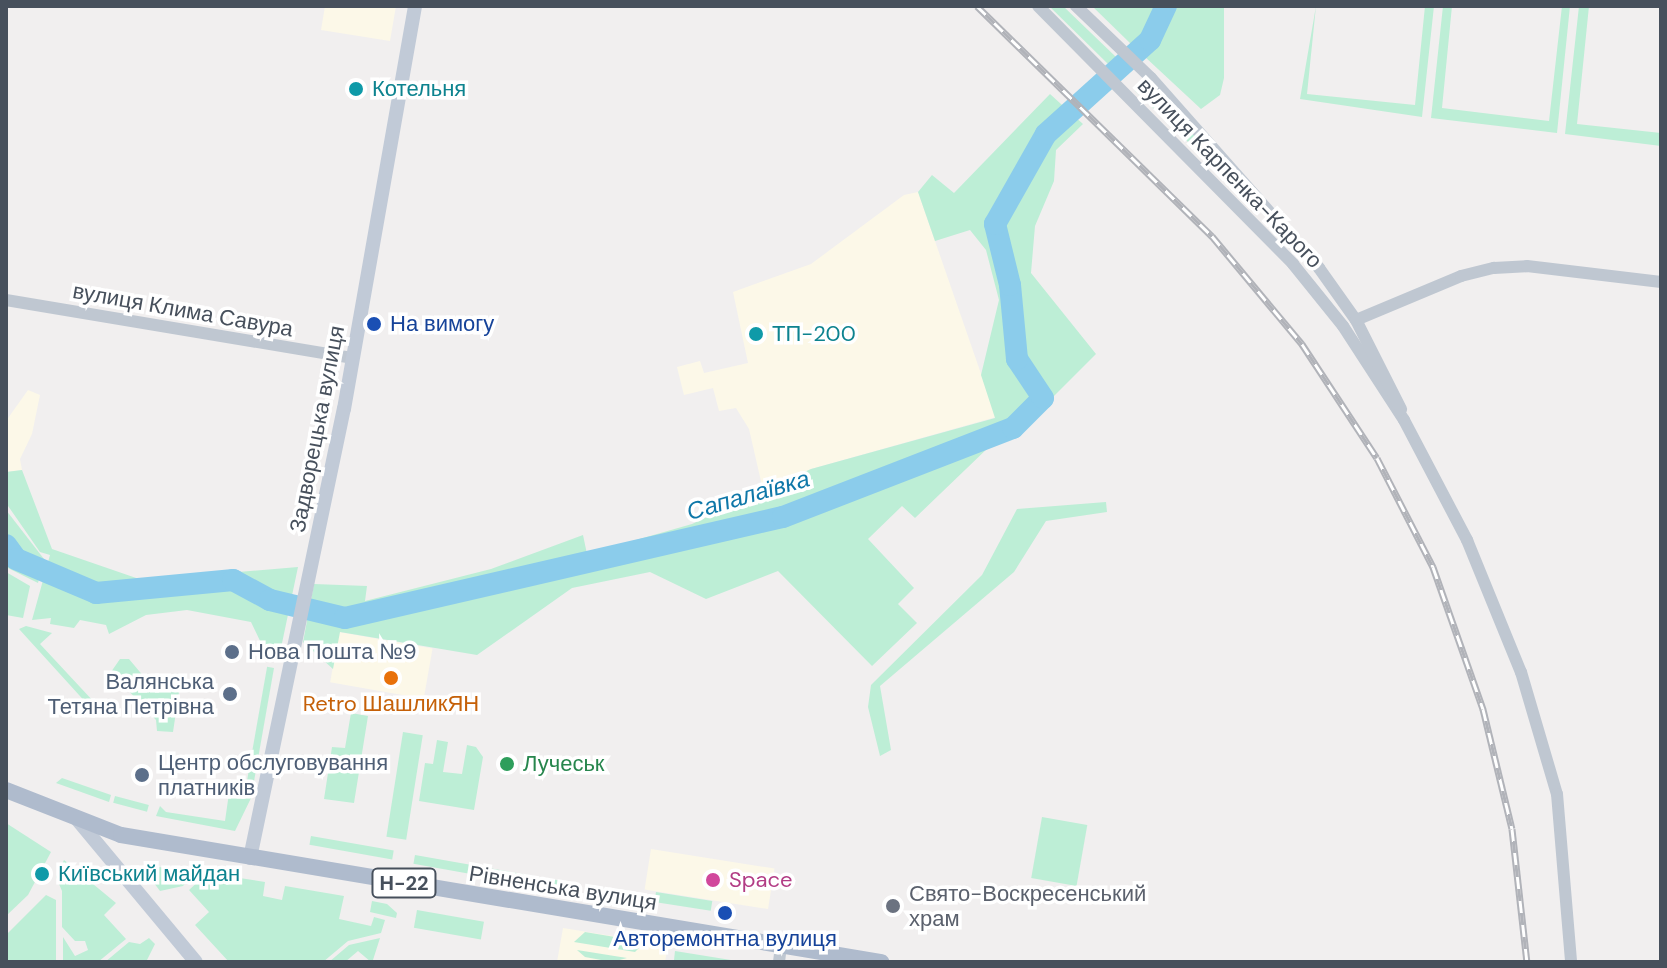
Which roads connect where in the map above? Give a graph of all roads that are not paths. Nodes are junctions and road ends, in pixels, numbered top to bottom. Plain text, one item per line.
1 (415, 6) edge
2 (1038, 6) edge
3 (1076, 6) edge
4 (1216, 150) junction
5 (1200, 165) junction
6 (1661, 282) edge
7 (6, 300) edge
8 (1356, 320) junction
9 (353, 358) junction
10 (1404, 420) junction
11 (6, 790) edge
12 (76, 818) junction
13 (250, 858) junction
14 (780, 954) edge
15 (196, 962) edge
16 (881, 962) edge
17 (1571, 962) edge

1 - 9 main road, Задворецька вулиця
2 - 5 street, вулиця Карпенка-Карого
3 - 4 street, вулиця Карпенка-Карого
4 - 5 street
4 - 8 street, вулиця Карпенка-Карого
5 - 10 street, вулиця Карпенка-Карого
6 - 8 street
7 - 9 street, вулиця Клима Савура
8 - 10 street, вулиця Карпенка-Карого
9 - 13 main road, Задворецька вулиця
10 - 17 street, вулиця Карпенка-Карого
11 - 12 main road, Н-22
12 - 13 main road, Рівненська вулиця / Н-22
12 - 15 main road
13 - 14 main road, Рівненська вулиця / Н-22
14 - 16 main road, Рівненська вулиця / Н-22

